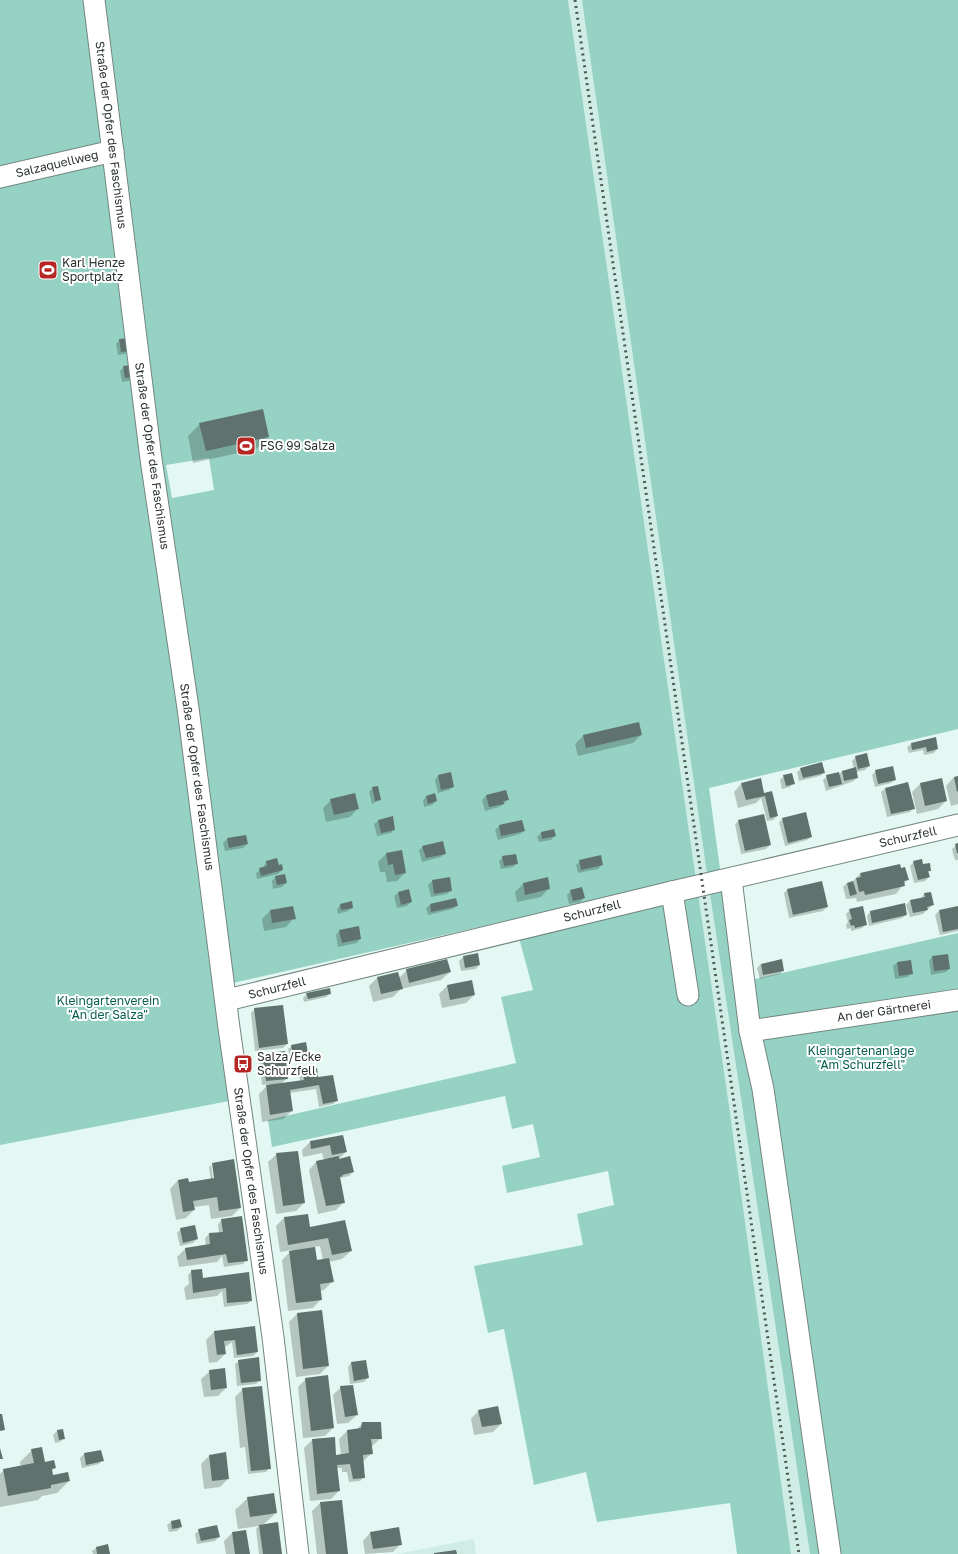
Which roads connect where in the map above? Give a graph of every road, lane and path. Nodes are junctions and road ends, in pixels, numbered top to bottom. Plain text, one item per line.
1 (94, 0) edge
2 (113, 151) junction
3 (0, 177) edge
4 (958, 825) edge
5 (731, 879) junction
6 (672, 892) junction
7 (688, 995) dead end
8 (227, 1000) junction
9 (958, 1000) edge
10 (750, 1031) junction
11 (298, 1554) edge
12 (830, 1554) edge

1 - 2 street, Straße der Opfer des Faschismus
2 - 3 street, Salzaquellweg
2 - 8 street, Straße der Opfer des Faschismus
4 - 5 street, Schurzfell
5 - 6 street, Schurzfell
5 - 10 street
6 - 7 street
6 - 8 street, Schurzfell
8 - 11 street, Straße der Opfer des Faschismus
9 - 10 street, An der Gärtnerei
10 - 12 street

